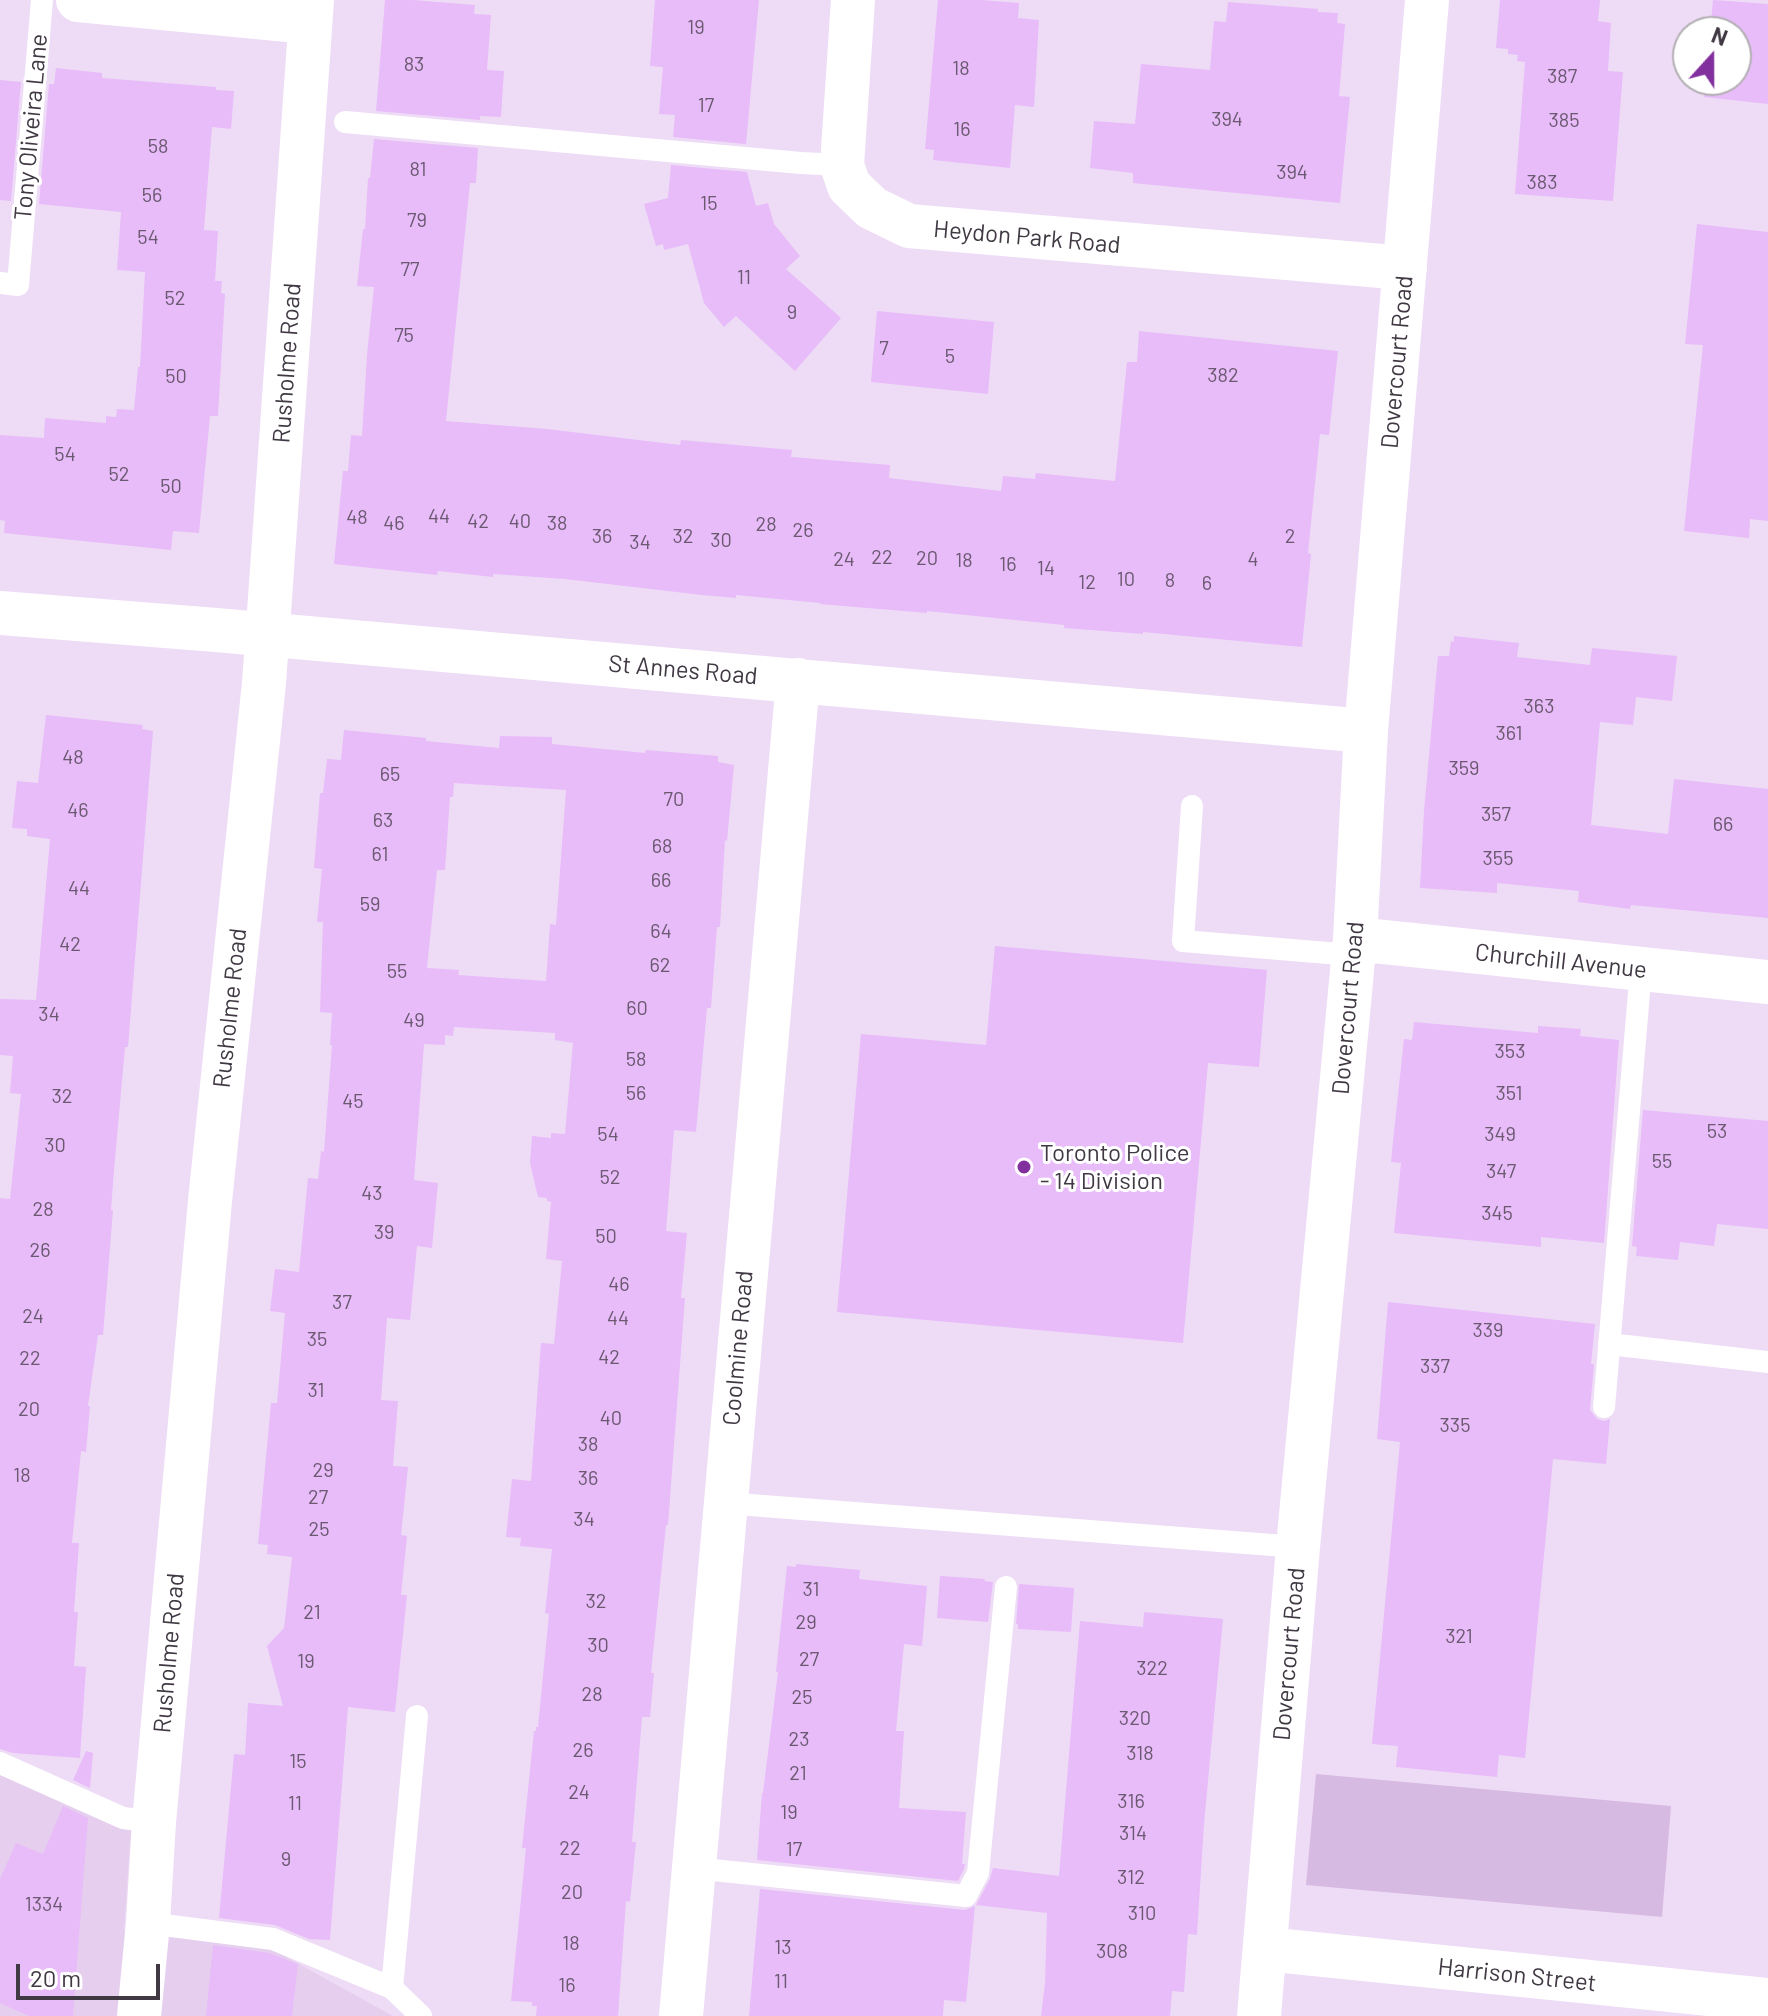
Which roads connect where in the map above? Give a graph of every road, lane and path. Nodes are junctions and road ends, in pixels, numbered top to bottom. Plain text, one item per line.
1 (42, 0) edge
2 (78, 0) edge
3 (853, 0) edge
4 (1427, 0) edge
5 (310, 11) edge
6 (345, 122) dead end
7 (842, 165) junction
8 (1405, 268) junction
9 (0, 283) edge
10 (0, 613) edge
11 (267, 634) junction
12 (798, 680) junction
13 (1366, 731) junction
14 (1192, 806) dead end
15 (1354, 947) junction
16 (1641, 969) junction
17 (1768, 982) edge
18 (1609, 1344) junction
19 (1768, 1362) edge
20 (1604, 1407) dead end
21 (724, 1503) junction
22 (1298, 1547) junction
23 (1006, 1587) dead end
24 (417, 1716) dead end
25 (0, 1763) edge
26 (154, 1822) junction
27 (693, 1868) junction
28 (148, 1923) junction
29 (1265, 1949) junction
30 (392, 1988) junction
31 (1768, 2000) edge
32 (139, 2016) edge
33 (421, 2016) edge
34 (681, 2016) edge
35 (1259, 2016) edge

1 - 9 lane, Tony Oliveira Lane
2 - 5 street
3 - 7 street
4 - 8 street, Dovercourt Road
5 - 11 street, Rusholme Road
6 - 7 lane
7 - 8 street, Heydon Park Road
8 - 13 street, Dovercourt Road
10 - 11 street, St Annes Road
11 - 12 street, St Annes Road
11 - 26 street, Rusholme Road
12 - 13 street, St Annes Road
12 - 21 street, Coolmine Road
13 - 15 street, Dovercourt Road
14 - 15 lane
15 - 16 street, Churchill Avenue
15 - 22 street, Dovercourt Road
16 - 17 street, Churchill Avenue
16 - 18 lane
18 - 19 lane
18 - 20 lane
21 - 22 lane
21 - 27 street, Coolmine Road
22 - 29 street, Dovercourt Road
23 - 27 lane
24 - 30 lane
25 - 26 lane
26 - 28 street, Rusholme Road
27 - 34 street, Coolmine Road
28 - 30 lane
28 - 32 street, Rusholme Road
29 - 31 street, Harrison Street
29 - 35 street, Dovercourt Road
30 - 33 lane

